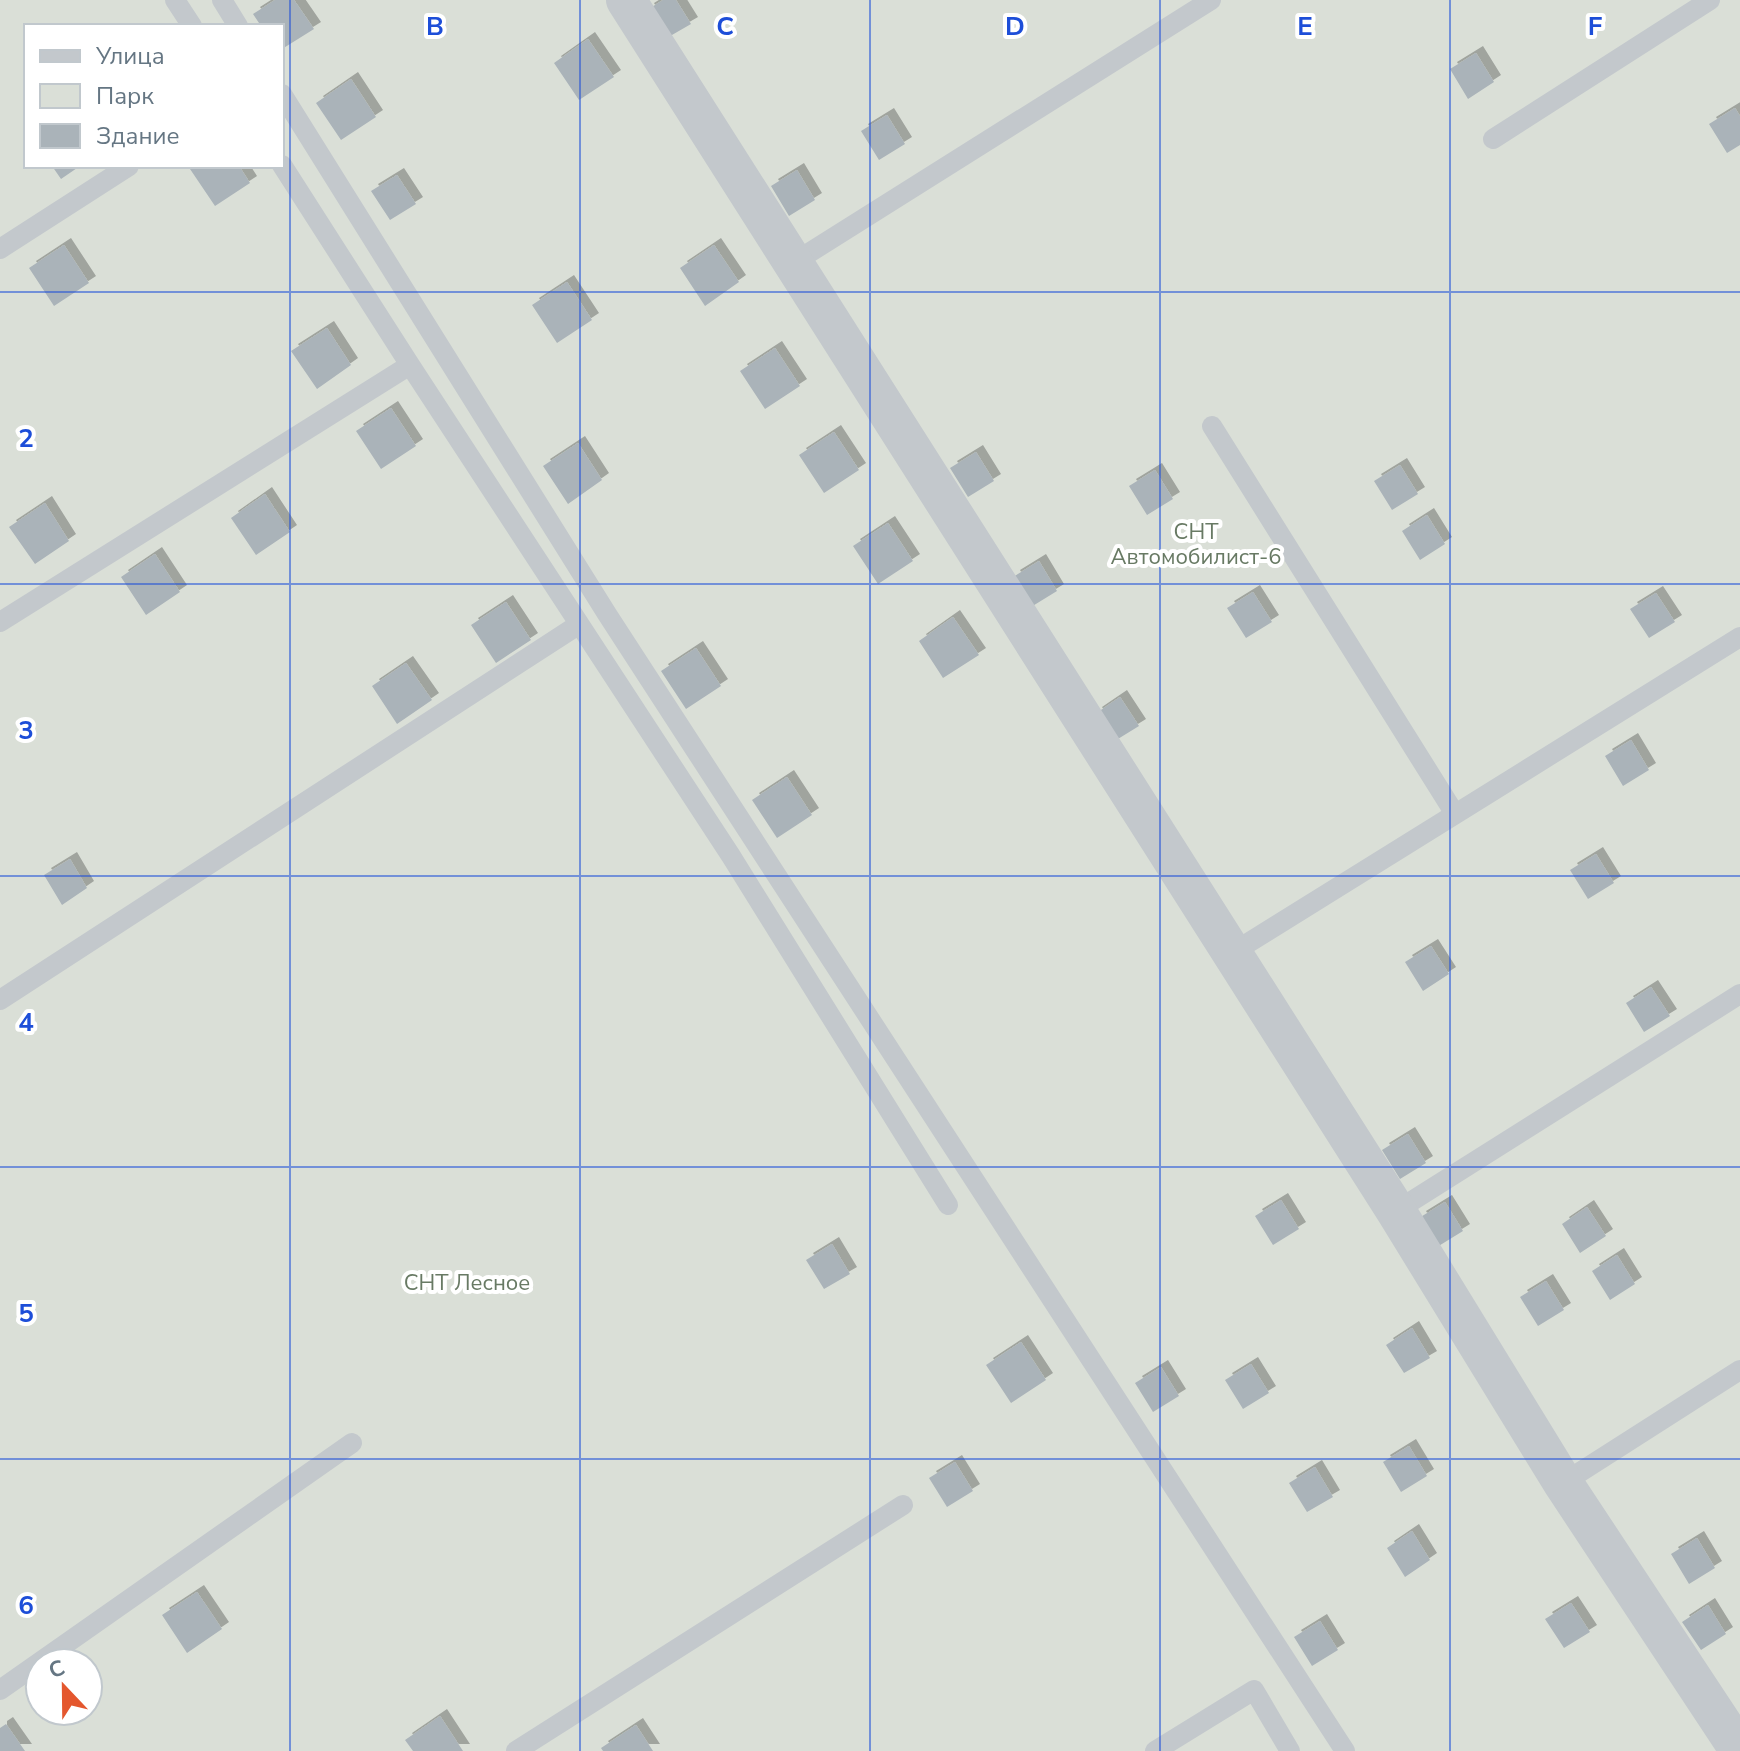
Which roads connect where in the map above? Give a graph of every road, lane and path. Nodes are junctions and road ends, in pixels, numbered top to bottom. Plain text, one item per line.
1 (175, 0) edge
2 (222, 0) edge
3 (626, 0) edge
4 (1211, 0) edge
5 (1710, 0) edge
6 (191, 24) edge
7 (237, 24) edge
8 (284, 97) edge
9 (1493, 139) dead end
10 (126, 168) edge
11 (284, 168) edge
12 (0, 249) edge
13 (793, 263) junction
14 (410, 365) junction
15 (1212, 426) dead end
16 (0, 622) edge
17 (578, 625) junction
18 (1740, 637) edge
19 (1455, 814) junction
20 (1232, 953) junction
21 (1740, 994) edge
22 (0, 1000) edge
23 (948, 1205) dead end
24 (1396, 1211) junction
25 (1740, 1370) edge
26 (352, 1443) dead end
27 (1563, 1483) junction
28 (903, 1505) dead end
29 (0, 1690) edge
30 (516, 1751) edge
31 (1155, 1751) edge
32 (1290, 1751) edge
33 (1345, 1751) edge
34 (1740, 1751) edge

1 - 6 lane
2 - 7 lane
3 - 13 street
4 - 13 lane
5 - 9 lane
8 - 33 lane
10 - 12 lane
11 - 14 lane
13 - 20 street
14 - 16 lane
14 - 17 lane
15 - 19 lane
17 - 22 lane
17 - 23 lane
18 - 19 lane
19 - 20 lane
20 - 24 street
21 - 24 lane
24 - 27 street
25 - 27 lane
26 - 29 lane
27 - 34 street
28 - 30 lane
31 - 32 lane

